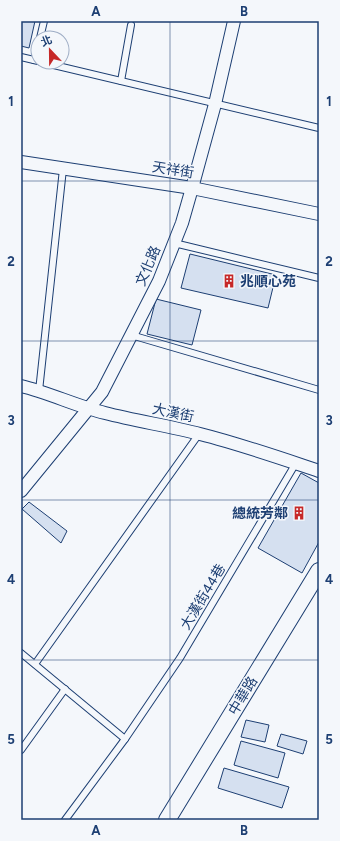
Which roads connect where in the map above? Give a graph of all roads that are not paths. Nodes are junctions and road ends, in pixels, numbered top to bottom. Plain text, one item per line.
1 (234, 21) edge
2 (131, 25) dead end
3 (70, 69) edge
4 (121, 81) junction
5 (215, 104) junction
6 (319, 128) edge
7 (21, 162) edge
8 (63, 169) junction
9 (192, 188) junction
10 (319, 214) edge
11 (174, 243) junction
12 (319, 278) edge
13 (131, 335) junction
14 (21, 386) edge
15 (319, 390) edge
16 (39, 391) junction
17 (88, 409) junction
18 (200, 434) junction
19 (296, 463) junction
20 (319, 471) edge
21 (21, 491) edge
22 (319, 571) edge
23 (21, 653) edge
24 (35, 664) junction
25 (65, 689) junction
26 (125, 739) junction
27 (21, 750) edge
28 (65, 820) edge
29 (167, 820) edge

1 - 5 street, 文化路
2 - 4 lane
3 - 4 lane
4 - 5 lane
5 - 6 lane
5 - 9 street, 文化路
7 - 8 street, 天祥街
8 - 9 street, 天祥街
8 - 16 lane
9 - 10 street, 天祥街
9 - 11 street, 文化路
11 - 12 lane
11 - 13 street, 文化路
13 - 15 lane
13 - 17 street, 文化路
14 - 16 street, 大漢街
16 - 17 street, 大漢街
17 - 18 street, 大漢街
17 - 21 street, 文化路
18 - 19 street, 大漢街
18 - 24 lane
19 - 20 street, 大漢街
19 - 26 lane, 大漢街44巷
22 - 29 street, 中華路
23 - 24 lane
24 - 25 lane
25 - 26 lane
25 - 27 lane
26 - 28 lane, 大漢街44巷

